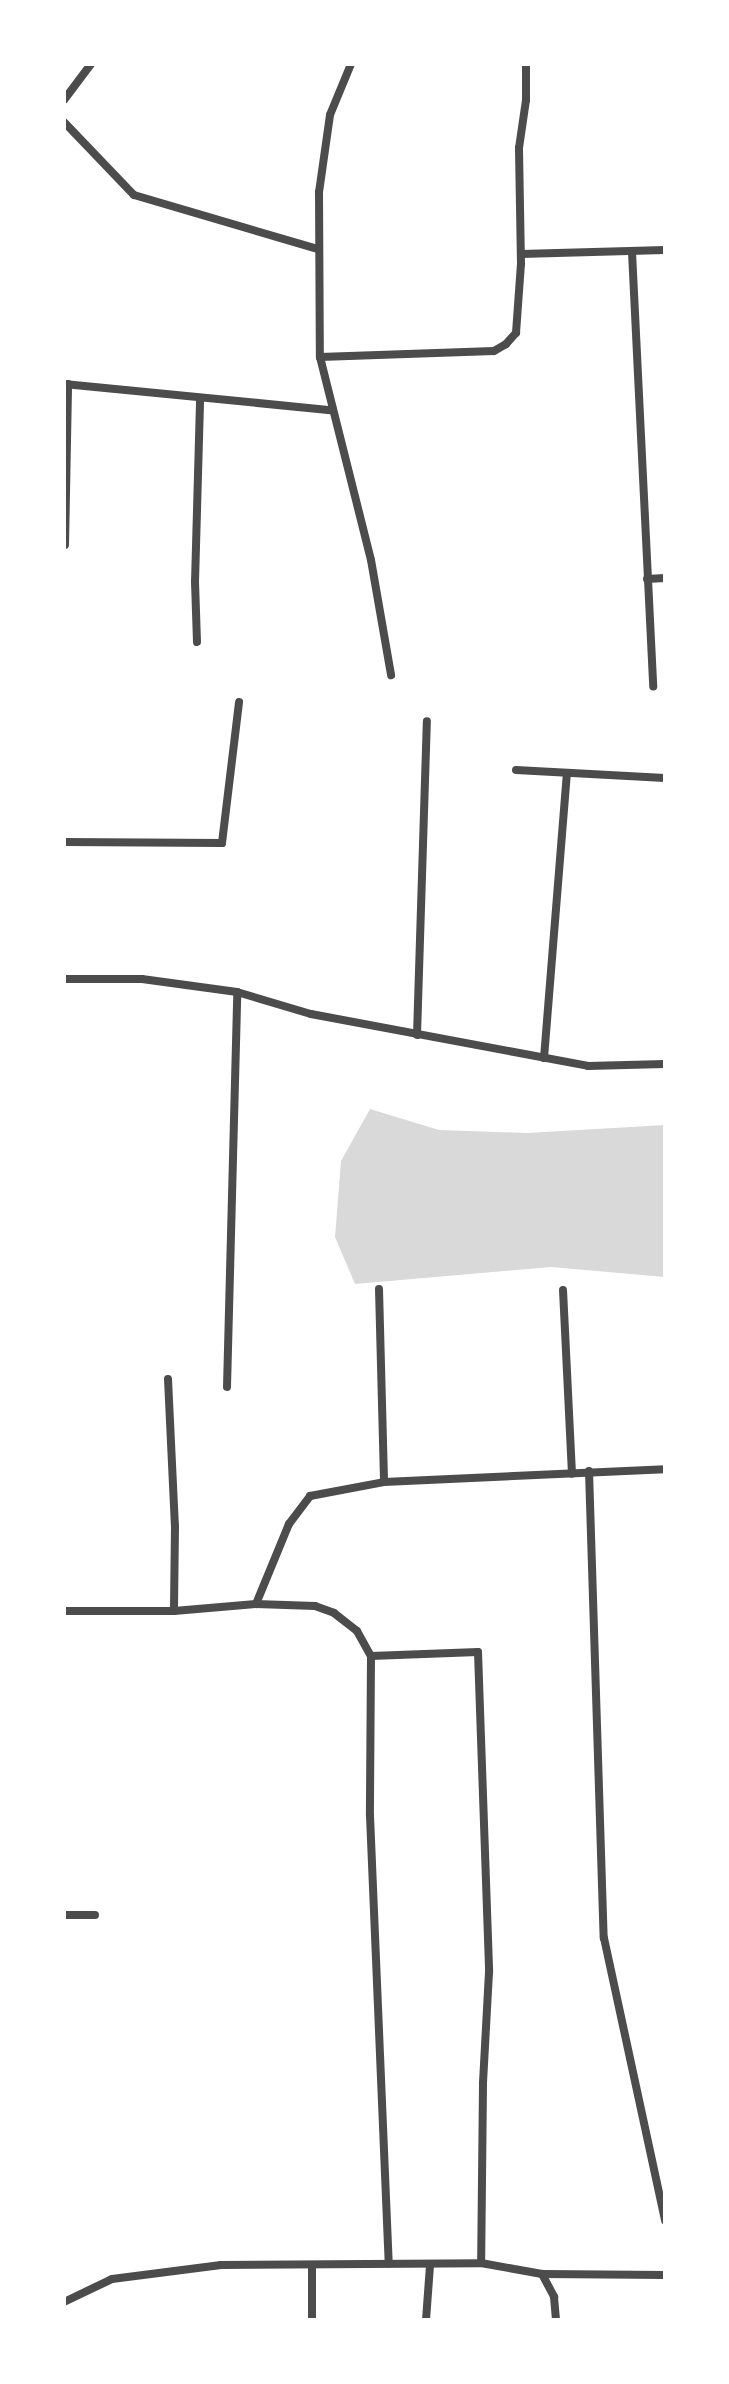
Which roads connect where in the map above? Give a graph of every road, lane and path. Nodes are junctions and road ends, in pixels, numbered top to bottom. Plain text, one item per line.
1 (91, 64) edge
2 (351, 64) edge
3 (526, 64) edge
4 (64, 100) edge
5 (64, 122) edge
6 (317, 249) junction
7 (665, 250) edge
8 (632, 252) junction
9 (521, 254) junction
10 (320, 357) junction
11 (66, 384) edge
12 (200, 398) junction
13 (331, 410) junction
14 (65, 545) edge
15 (665, 578) edge
16 (647, 579) junction
17 (197, 642) dead end
18 (391, 675) dead end
19 (653, 686) dead end
20 (239, 702) dead end
21 (427, 721) dead end
22 (516, 770) dead end
23 (567, 773) junction
24 (665, 778) edge
25 (64, 842) edge
26 (64, 979) edge
27 (237, 992) junction
28 (417, 1035) junction
29 (544, 1058) junction
30 (665, 1064) edge
31 (379, 1289) dead end
32 (563, 1290) dead end
33 (168, 1379) dead end
34 (227, 1387) dead end
35 (665, 1469) edge
36 (589, 1471) junction
37 (572, 1474) junction
38 (384, 1482) junction
39 (256, 1604) junction
40 (64, 1611) edge
41 (174, 1611) junction
42 (371, 1656) junction
43 (64, 1915) edge
44 (95, 1915) dead end
45 (665, 2221) edge
46 (481, 2263) junction
47 (389, 2264) junction
48 (312, 2265) junction
49 (430, 2266) junction
50 (542, 2274) junction
51 (665, 2275) edge
52 (64, 2302) edge
53 (312, 2320) edge
54 (426, 2320) edge
55 (556, 2320) edge

1 - 4 street
2 - 6 street
3 - 9 street
5 - 6 street
6 - 10 street
7 - 8 street
8 - 9 street
8 - 16 street
9 - 10 street
10 - 13 street
11 - 12 street
11 - 14 street
12 - 13 street
12 - 17 street
13 - 18 street
15 - 16 street
16 - 19 street
20 - 25 street
21 - 28 street
22 - 23 street
23 - 24 street
23 - 29 street
26 - 27 street
27 - 28 street
27 - 34 street
28 - 29 street
29 - 30 street
31 - 38 street
32 - 37 street
33 - 41 street
35 - 36 street
36 - 37 street
36 - 45 street
37 - 38 street
38 - 39 street
39 - 41 street
39 - 42 street
40 - 41 street
42 - 46 street
42 - 47 street
43 - 44 street
46 - 49 street
46 - 50 street
47 - 48 street
47 - 49 street
48 - 52 street
48 - 53 street
49 - 54 street
50 - 51 street
50 - 55 street

